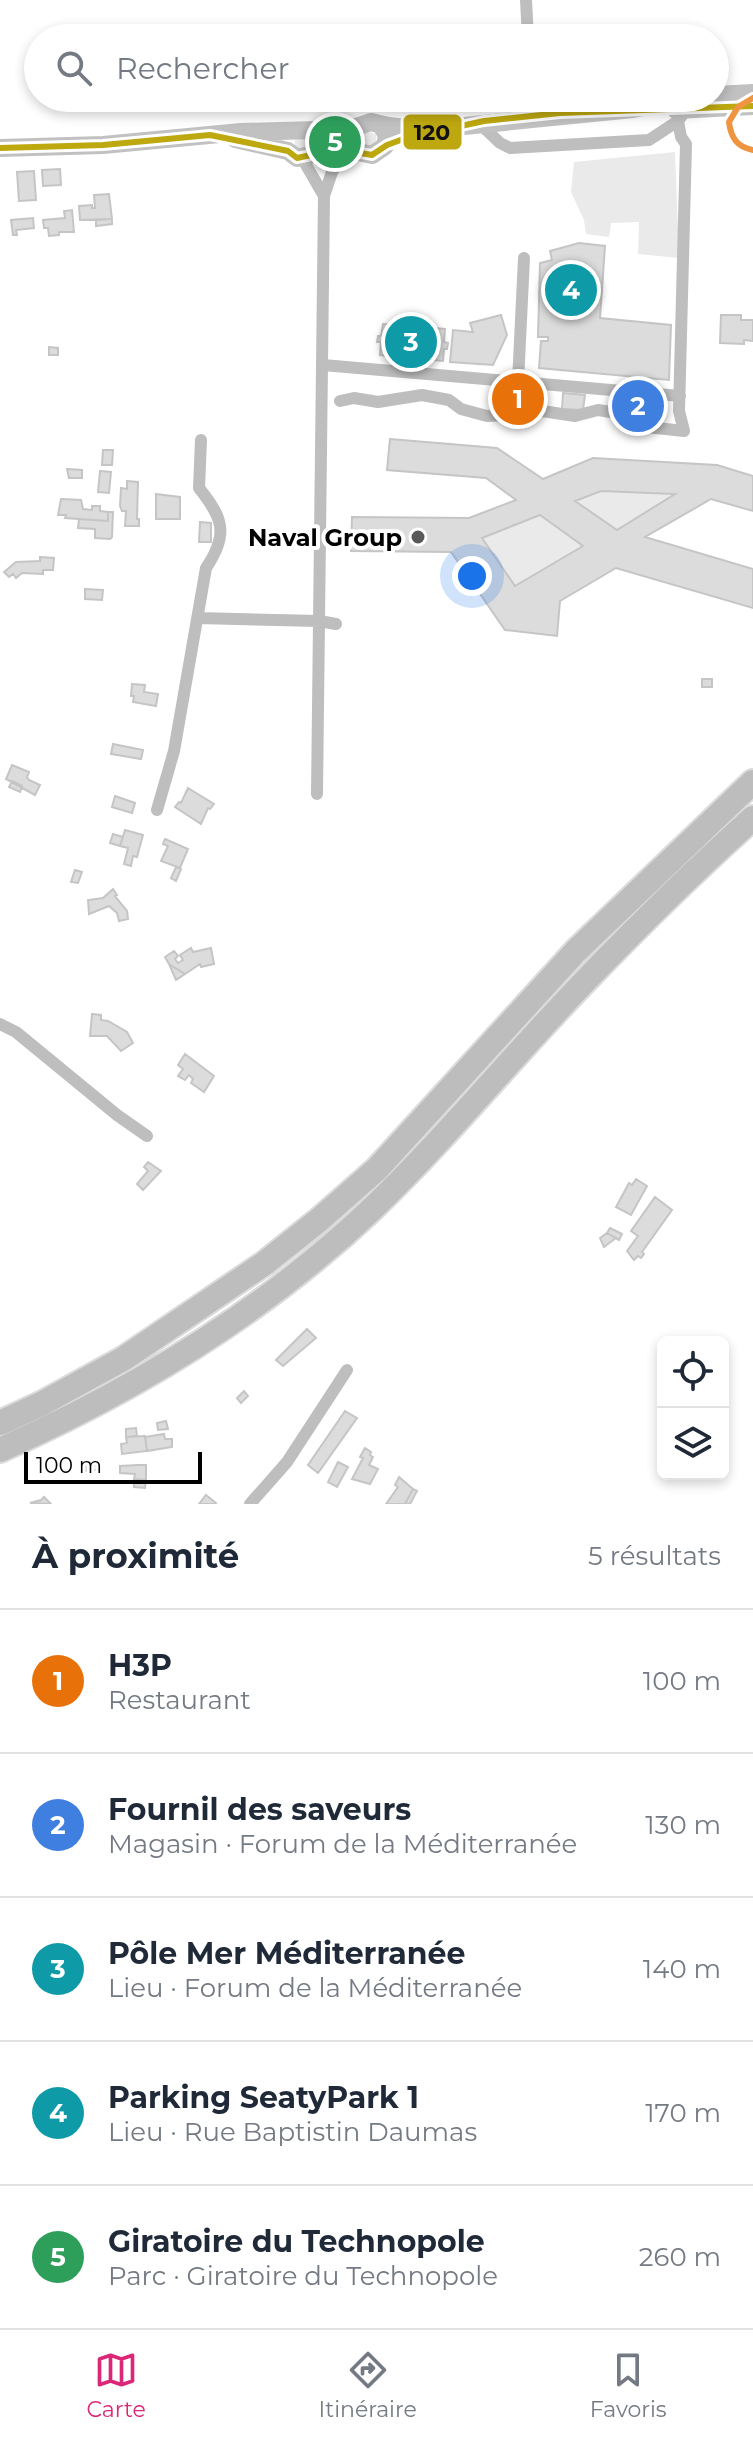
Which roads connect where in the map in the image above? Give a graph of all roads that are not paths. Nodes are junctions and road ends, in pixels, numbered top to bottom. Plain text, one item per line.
1 (526, 0) edge
2 (527, 24) edge
3 (753, 93) edge
4 (729, 94) edge
5 (729, 106) edge
6 (753, 106) edge
7 (531, 112) edge
8 (595, 112) edge
9 (682, 112) edge
10 (686, 112) edge
11 (531, 117) junction
12 (479, 123) junction
13 (382, 127) junction
14 (444, 128) junction
15 (290, 132) junction
16 (210, 135) junction
17 (649, 140) junction
18 (686, 144) junction
19 (385, 146) junction
20 (0, 148) edge
21 (345, 151) junction
22 (295, 155) junction
23 (324, 196) junction
24 (524, 258) dead end
25 (323, 365) junction
26 (518, 382) junction
27 (680, 396) junction
28 (340, 401) dead end
29 (201, 440) dead end
30 (198, 618) junction
31 (319, 621) junction
32 (336, 624) dead end
33 (753, 782) edge
34 (317, 794) dead end
35 (157, 810) dead end
36 (753, 818) edge
37 (0, 1024) edge
38 (147, 1136) dead end
39 (347, 1370) dead end
40 (0, 1423) edge
41 (0, 1450) edge
42 (250, 1504) edge

1 - 2 street
3 - 4 main road
5 - 6 main road
7 - 11 street
8 - 11 main road
9 - 17 street
10 - 18 street
11 - 12 main road
12 - 14 main road
12 - 17 street
13 - 14 main road
13 - 15 main road
13 - 19 main road
14 - 19 main road
15 - 16 main road
15 - 22 main road
16 - 20 main road
16 - 22 main road
17 - 18 street
18 - 27 street
19 - 21 main road
21 - 22 main road
21 - 23 street
22 - 23 street
23 - 25 street
24 - 26 street
25 - 26 street
25 - 31 street
26 - 27 street
27 - 28 street
29 - 30 street
30 - 31 street
30 - 35 street
31 - 32 street
31 - 34 street
33 - 40 highway
36 - 41 highway
37 - 38 street
39 - 42 street

